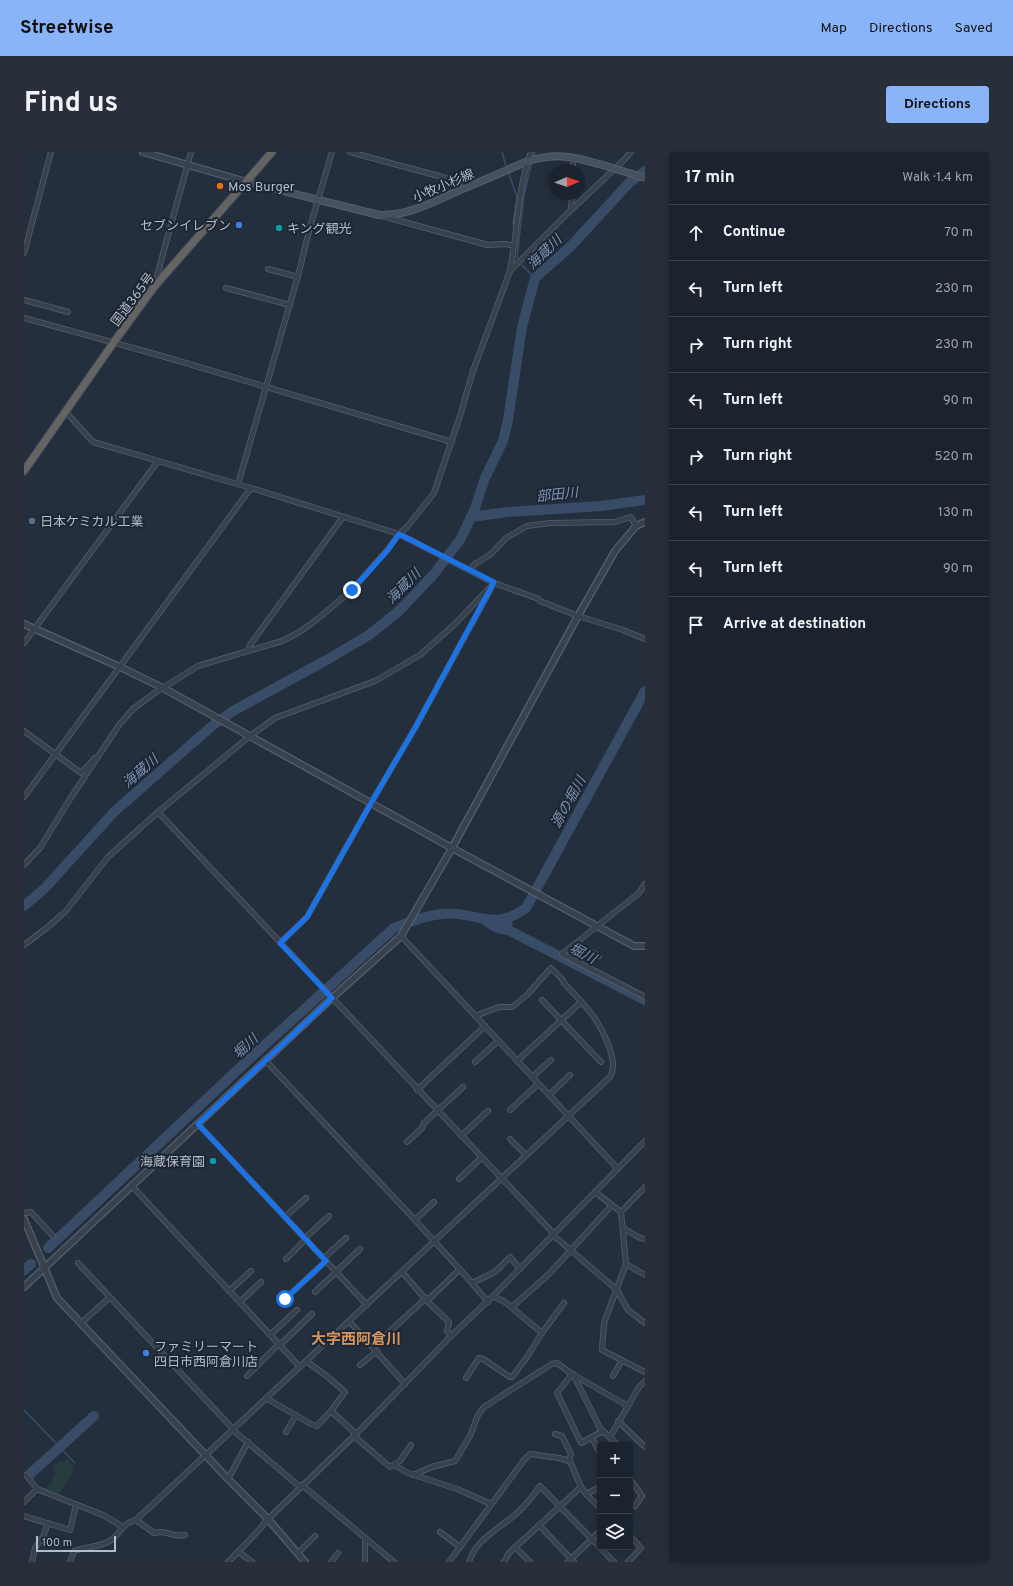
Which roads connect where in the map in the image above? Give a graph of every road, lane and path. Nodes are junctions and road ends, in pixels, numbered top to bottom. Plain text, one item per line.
1 (51, 152) edge
2 (143, 152) edge
3 (191, 152) edge
4 (272, 152) edge
5 (332, 152) edge
6 (350, 152) edge
7 (531, 152) edge
8 (630, 152) edge
9 (528, 161) junction
10 (188, 164) junction
11 (645, 178) edge
12 (247, 182) junction
13 (472, 185) junction
14 (318, 200) junction
15 (572, 200) edge
16 (571, 210) junction
17 (379, 215) junction
18 (514, 246) junction
19 (24, 253) edge
20 (268, 269) dead end
21 (510, 271) junction
22 (298, 277) junction
23 (154, 287) junction
24 (226, 288) dead end
25 (24, 300) edge
26 (290, 305) junction
27 (68, 312) dead end
28 (24, 318) edge
29 (114, 342) junction
30 (267, 387) junction
31 (66, 412) junction
32 (452, 442) junction
33 (158, 461) junction
34 (24, 471) edge
35 (238, 484) junction
36 (251, 488) junction
37 (343, 516) junction
38 (645, 522) edge
39 (636, 526) junction
40 (399, 534) junction
41 (469, 569) junction
42 (494, 582) junction
43 (578, 616) junction
44 (24, 624) edge
45 (34, 628) junction
46 (645, 639) edge
47 (24, 643) edge
48 (248, 651) junction
49 (120, 667) junction
50 (163, 688) junction
51 (24, 731) edge
52 (250, 736) junction
53 (103, 750) junction
54 (55, 754) junction
55 (24, 797) edge
56 (371, 803) junction
57 (158, 812) junction
58 (452, 848) junction
59 (24, 865) edge
60 (645, 884) edge
61 (598, 926) junction
62 (401, 936) junction
63 (280, 943) junction
64 (576, 944) junction
65 (24, 945) edge
66 (645, 946) edge
67 (599, 956) dead end
68 (331, 997) junction
69 (645, 997) edge
70 (542, 1000) dead end
71 (581, 1002) junction
72 (475, 1016) junction
73 (561, 1020) junction
74 (485, 1026) junction
75 (498, 1041) junction
76 (265, 1060) junction
77 (551, 1060) dead end
78 (517, 1061) junction
79 (475, 1062) dead end
80 (601, 1062) dead end
81 (570, 1075) dead end
82 (532, 1077) junction
83 (538, 1084) junction
84 (463, 1087) dead end
85 (417, 1090) junction
86 (549, 1095) junction
87 (510, 1110) dead end
88 (437, 1111) junction
89 (488, 1111) dead end
90 (568, 1116) junction
91 (198, 1124) junction
92 (461, 1136) junction
93 (510, 1139) dead end
94 (645, 1141) edge
95 (407, 1142) dead end
96 (526, 1155) junction
97 (482, 1158) junction
98 (618, 1169) junction
99 (500, 1178) junction
100 (459, 1179) dead end
101 (132, 1186) junction
102 (645, 1187) edge
103 (596, 1192) junction
104 (306, 1198) dead end
105 (434, 1202) dead end
106 (612, 1205) junction
107 (622, 1212) junction
108 (24, 1213) edge
109 (328, 1216) dead end
110 (285, 1217) junction
111 (24, 1219) edge
112 (415, 1220) junction
113 (623, 1228) junction
114 (553, 1235) junction
115 (53, 1236) dead end
116 (346, 1238) dead end
117 (644, 1238) edge
118 (305, 1239) junction
119 (434, 1241) junction
120 (360, 1249) dead end
121 (569, 1251) junction
122 (286, 1259) dead end
123 (325, 1260) junction
124 (78, 1263) dead end
125 (626, 1264) junction
126 (45, 1268) junction
127 (460, 1269) junction
128 (520, 1269) junction
129 (251, 1271) dead end
130 (337, 1272) junction
131 (402, 1272) junction
132 (645, 1275) edge
133 (261, 1282) dead end
134 (472, 1283) junction
135 (24, 1287) edge
136 (616, 1290) junction
137 (230, 1291) junction
138 (315, 1292) dead end
139 (493, 1296) junction
140 (109, 1298) junction
141 (285, 1299) dead end
142 (427, 1299) junction
143 (240, 1302) junction
144 (488, 1302) junction
145 (564, 1303) dead end
146 (366, 1305) junction
147 (512, 1307) junction
148 (297, 1310) dead end
149 (312, 1314) dead end
150 (349, 1321) junction
151 (645, 1323) edge
152 (80, 1324) junction
153 (542, 1333) junction
154 (270, 1335) junction
155 (451, 1336) junction
156 (280, 1345) junction
157 (375, 1349) junction
158 (622, 1360) junction
159 (306, 1361) junction
160 (360, 1366) dead end
161 (300, 1367) junction
162 (645, 1372) edge
163 (573, 1374) junction
164 (247, 1376) dead end
165 (613, 1376) dead end
166 (466, 1378) dead end
167 (405, 1384) junction
168 (644, 1384) edge
169 (266, 1398) junction
170 (628, 1406) junction
171 (331, 1411) junction
172 (296, 1415) junction
173 (618, 1422) junction
174 (233, 1430) junction
175 (286, 1432) dead end
176 (602, 1432) junction
177 (555, 1434) dead end
178 (355, 1435) junction
179 (610, 1437) junction
180 (592, 1438) junction
181 (248, 1442) junction
182 (615, 1442) edge
183 (411, 1445) dead end
184 (597, 1447) edge
185 (645, 1447) edge
186 (206, 1455) junction
187 (569, 1461) junction
188 (394, 1465) junction
189 (413, 1474) junction
190 (26, 1476) dead end
191 (228, 1479) junction
192 (633, 1483) edge
193 (301, 1486) junction
194 (581, 1486) junction
195 (597, 1488) edge
196 (37, 1489) junction
197 (586, 1494) junction
198 (24, 1502) edge
199 (491, 1504) junction
200 (76, 1505) junction
201 (597, 1505) edge
202 (559, 1506) junction
203 (635, 1506) dead end
204 (24, 1516) edge
205 (268, 1519) junction
206 (136, 1520) junction
207 (48, 1523) junction
208 (539, 1525) junction
209 (123, 1527) junction
210 (440, 1532) dead end
211 (597, 1534) edge
212 (185, 1535) dead end
213 (315, 1536) dead end
214 (365, 1538) junction
215 (592, 1539) junction
216 (633, 1539) edge
217 (460, 1547) junction
218 (515, 1547) junction
219 (643, 1549) edge
220 (239, 1552) junction
221 (298, 1553) junction
222 (338, 1553) dead end
223 (571, 1561) edge
224 (32, 1562) edge
225 (70, 1562) edge
226 (228, 1562) edge
227 (252, 1562) edge
228 (305, 1562) edge
229 (331, 1562) edge
230 (365, 1562) edge
231 (394, 1562) edge
232 (449, 1562) edge
233 (469, 1562) edge
234 (504, 1562) edge
235 (530, 1562) edge
236 (614, 1562) edge
237 (628, 1562) edge

1 - 19 street
2 - 10 street
3 - 10 street
4 - 12 highway, 国道365号
5 - 14 street
6 - 13 street
7 - 9 street
8 - 16 street
9 - 11 main road, 小牧小杉線, bridge
9 - 13 main road, 小牧小杉線
9 - 18 street
10 - 12 street
10 - 23 street
12 - 14 main road, 小牧小杉線
12 - 23 highway, 国道365号
13 - 17 main road, 小牧小杉線
14 - 17 main road, 小牧小杉線
14 - 22 street
15 - 16 street
16 - 21 street
17 - 18 street
18 - 21 street
20 - 22 street
21 - 32 street
22 - 26 street
23 - 29 highway, 国道365号
24 - 26 street
25 - 27 street
26 - 30 street
28 - 29 street
29 - 30 street
29 - 31 highway, 国道365号
30 - 32 street
30 - 35 street
31 - 33 street
31 - 34 highway, 国道365号
32 - 40 street
33 - 35 street
33 - 45 street
35 - 36 street
36 - 37 street
36 - 49 street
37 - 40 street
37 - 48 street
38 - 39 street
39 - 41 street
39 - 43 street
40 - 41 street
40 - 48 street
41 - 42 street
42 - 43 street
42 - 52 street
42 - 56 street
43 - 46 street
43 - 58 street
44 - 45 street
45 - 47 street
45 - 49 street
48 - 50 street
49 - 50 street
49 - 54 street
50 - 52 street
50 - 53 street
51 - 54 street
52 - 56 street
52 - 57 street
53 - 54 street
53 - 59 street
54 - 55 street
56 - 58 street
56 - 63 street
57 - 63 street
57 - 65 street
58 - 61 street
58 - 62 street
60 - 61 street
61 - 64 street
61 - 66 street
62 - 68 street
62 - 72 street
63 - 68 street
64 - 67 street
64 - 69 street
68 - 76 street
68 - 85 street
70 - 73 street
71 - 72 street
71 - 73 street
71 - 90 street
72 - 74 street
73 - 78 street
73 - 80 street
74 - 75 street
74 - 85 street
75 - 78 street
75 - 79 street
76 - 91 street
76 - 112 street
77 - 82 street
78 - 82 street
81 - 86 street
82 - 83 street
83 - 86 street
83 - 87 street
84 - 88 street
85 - 88 street
86 - 90 street
88 - 92 street
88 - 95 street
89 - 92 street
90 - 96 street
90 - 98 street
91 - 101 street
91 - 110 street
92 - 97 street
93 - 96 street
94 - 98 street
96 - 99 street
97 - 99 street
97 - 100 street
98 - 103 street
99 - 114 street
99 - 119 street
101 - 126 street
101 - 137 street
102 - 107 street
103 - 106 street
103 - 114 street
104 - 110 street
105 - 112 street
106 - 107 street
106 - 121 street
107 - 113 street
108 - 115 street
109 - 118 street
110 - 118 street
111 - 126 street
112 - 119 street
113 - 117 street
113 - 125 street
114 - 121 street
114 - 128 street
116 - 123 street
118 - 122 street
118 - 123 street
119 - 127 street
119 - 131 street
120 - 130 street
121 - 136 street
121 - 147 street
123 - 130 street
123 - 141 street
124 - 140 street
125 - 132 street
125 - 136 street
126 - 135 street
126 - 152 street
127 - 134 street
127 - 142 street
128 - 134 street
128 - 139 street
129 - 137 street
130 - 138 street
130 - 146 street
131 - 142 street
131 - 146 street
133 - 143 street
134 - 144 street
136 - 151 street
136 - 158 street
137 - 143 street
139 - 144 street
139 - 147 street
140 - 152 street
140 - 174 street
142 - 155 street
142 - 157 street
143 - 154 street
144 - 155 street
145 - 153 street
146 - 150 street
147 - 153 street
148 - 154 street
149 - 156 street
150 - 157 street
150 - 159 street
152 - 186 street
153 - 166 street
154 - 156 street
155 - 167 street
156 - 161 street
156 - 164 street
157 - 160 street
157 - 167 street
158 - 162 street
158 - 165 street
159 - 161 street
159 - 171 street
161 - 169 street
163 - 170 street
163 - 176 street
163 - 180 street
163 - 189 street
167 - 178 street
168 - 170 street
169 - 172 street
169 - 174 street
170 - 173 street
171 - 172 street
171 - 178 street
172 - 175 street
173 - 179 street
173 - 185 street
174 - 181 street
174 - 186 street
176 - 179 street
176 - 180 street
177 - 187 street
178 - 188 street
178 - 193 street
179 - 182 street
180 - 184 street
181 - 191 street
181 - 193 street
183 - 188 street
186 - 191 street
186 - 206 street
187 - 194 street
187 - 199 street
188 - 189 street
189 - 199 street
190 - 196 street
191 - 205 street
192 - 203 street
193 - 205 street
193 - 214 street
194 - 197 street
194 - 202 street
195 - 197 street
196 - 198 street
196 - 200 street
197 - 201 street
199 - 217 street
200 - 207 street
200 - 209 street
202 - 208 street
202 - 215 street
202 - 233 street
204 - 207 street
205 - 220 street
205 - 221 street
206 - 209 street
206 - 212 street
207 - 224 street
208 - 218 street
208 - 223 street
209 - 225 street
210 - 217 street
211 - 215 street
213 - 221 street
214 - 230 street
214 - 231 street
215 - 223 street
215 - 236 street
216 - 219 street
217 - 232 street
218 - 234 street
218 - 235 street
219 - 237 street
220 - 226 street
220 - 227 street
221 - 228 street
222 - 229 street

